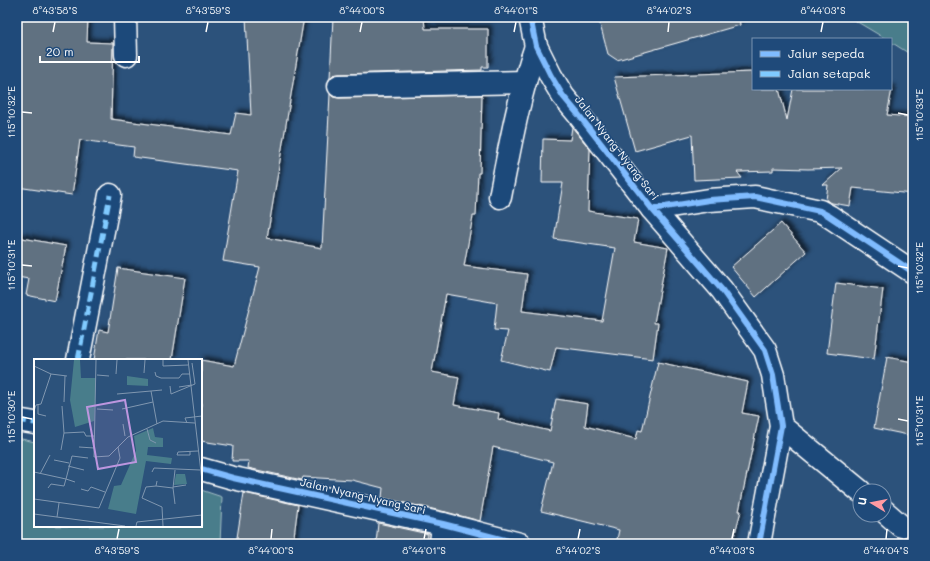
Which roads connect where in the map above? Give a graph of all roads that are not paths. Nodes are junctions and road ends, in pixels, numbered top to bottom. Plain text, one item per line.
1 (125, 17) edge
2 (530, 17) edge
3 (536, 46) junction
4 (126, 55) dead end
5 (525, 82) junction
6 (339, 86) dead end
7 (110, 195) dead end
8 (500, 197) dead end
9 (652, 209) junction
10 (913, 272) edge
11 (78, 359) edge
12 (17, 420) edge
13 (34, 423) edge
14 (781, 426) junction
15 (202, 469) edge
16 (852, 484) edge
17 (892, 518) edge
18 (901, 526) dead end
19 (442, 534) edge
20 (520, 544) edge
21 (759, 544) edge

1 - 4 street
2 - 3 street, Jalan Nyang-Nyang Sari
3 - 5 street
3 - 9 street, Jalan Nyang-Nyang Sari
5 - 6 street
5 - 8 street
7 - 11 street
9 - 10 street
9 - 14 street, Jalan Nyang-Nyang Sari
12 - 13 street
14 - 16 street
14 - 21 street, Jalan Nyang-Nyang Sari
15 - 19 street, Jalan Nyang-Nyang Sari
17 - 18 street
19 - 20 street, Jalan Nyang-Nyang Sari

